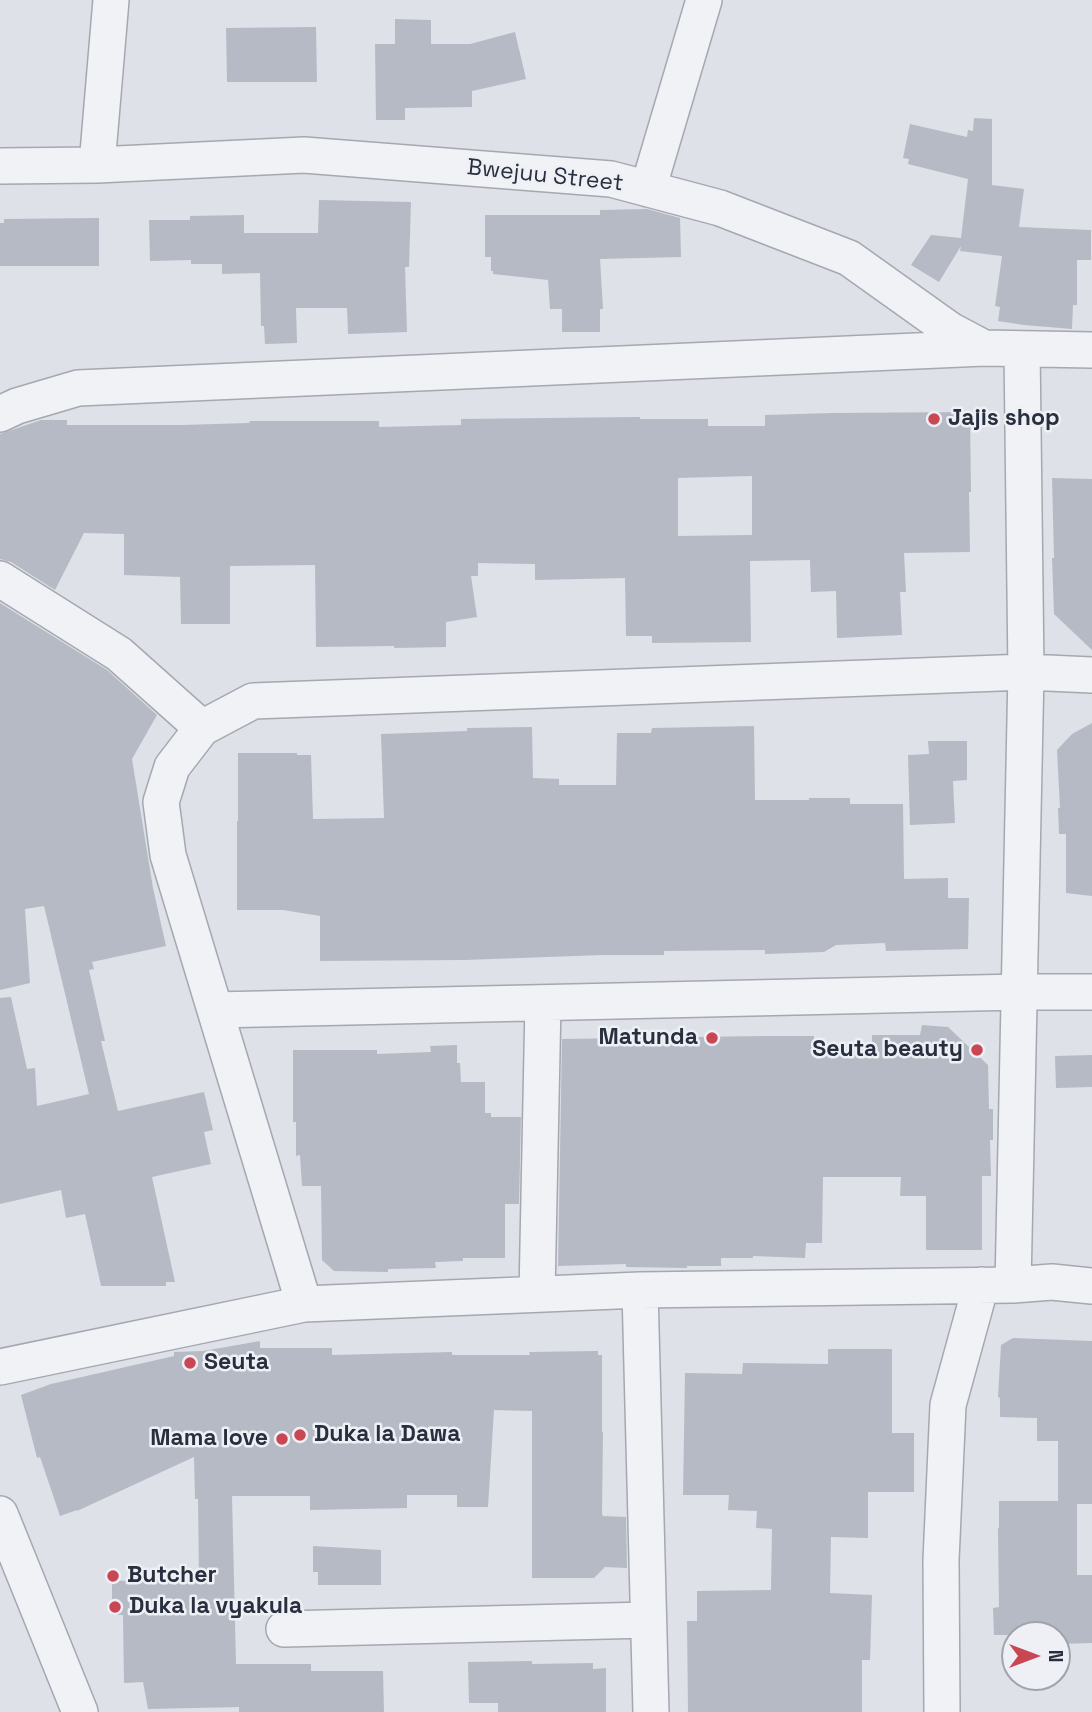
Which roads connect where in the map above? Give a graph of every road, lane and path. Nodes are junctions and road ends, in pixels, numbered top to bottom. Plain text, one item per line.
1 (111, 0) edge
2 (704, 0) edge
3 (97, 165) junction
4 (0, 166) edge
5 (648, 189) junction
6 (984, 348) junction
7 (1022, 349) junction
8 (1092, 350) edge
9 (0, 414) edge
10 (0, 579) edge
11 (1026, 673) junction
12 (1092, 675) edge
13 (202, 728) junction
14 (1019, 992) junction
15 (1092, 992) edge
16 (543, 1003) junction
17 (215, 1010) junction
18 (997, 1285) junction
19 (1092, 1286) edge
20 (640, 1290) junction
21 (537, 1294) junction
22 (304, 1304) junction
23 (0, 1367) edge
24 (0, 1514) edge
25 (648, 1620) junction
26 (284, 1629) dead end
27 (80, 1712) edge
28 (651, 1712) edge
29 (942, 1712) edge

1 - 3 street
2 - 5 street
3 - 4 street, Bwejuu Street
3 - 5 street, Bwejuu Street
5 - 6 street, Bwejuu Street
6 - 7 street, Bwejuu Street
6 - 9 street
7 - 8 street, Bwejuu Street
7 - 11 street
10 - 13 street
11 - 12 street
11 - 13 street
11 - 14 street
13 - 17 street
14 - 15 street
14 - 16 street
14 - 18 street
16 - 17 street
16 - 21 street
17 - 22 street
18 - 19 street
18 - 20 street
18 - 29 street
20 - 21 street
20 - 25 street
21 - 22 street
22 - 23 street
24 - 27 street
25 - 26 street
25 - 28 street

